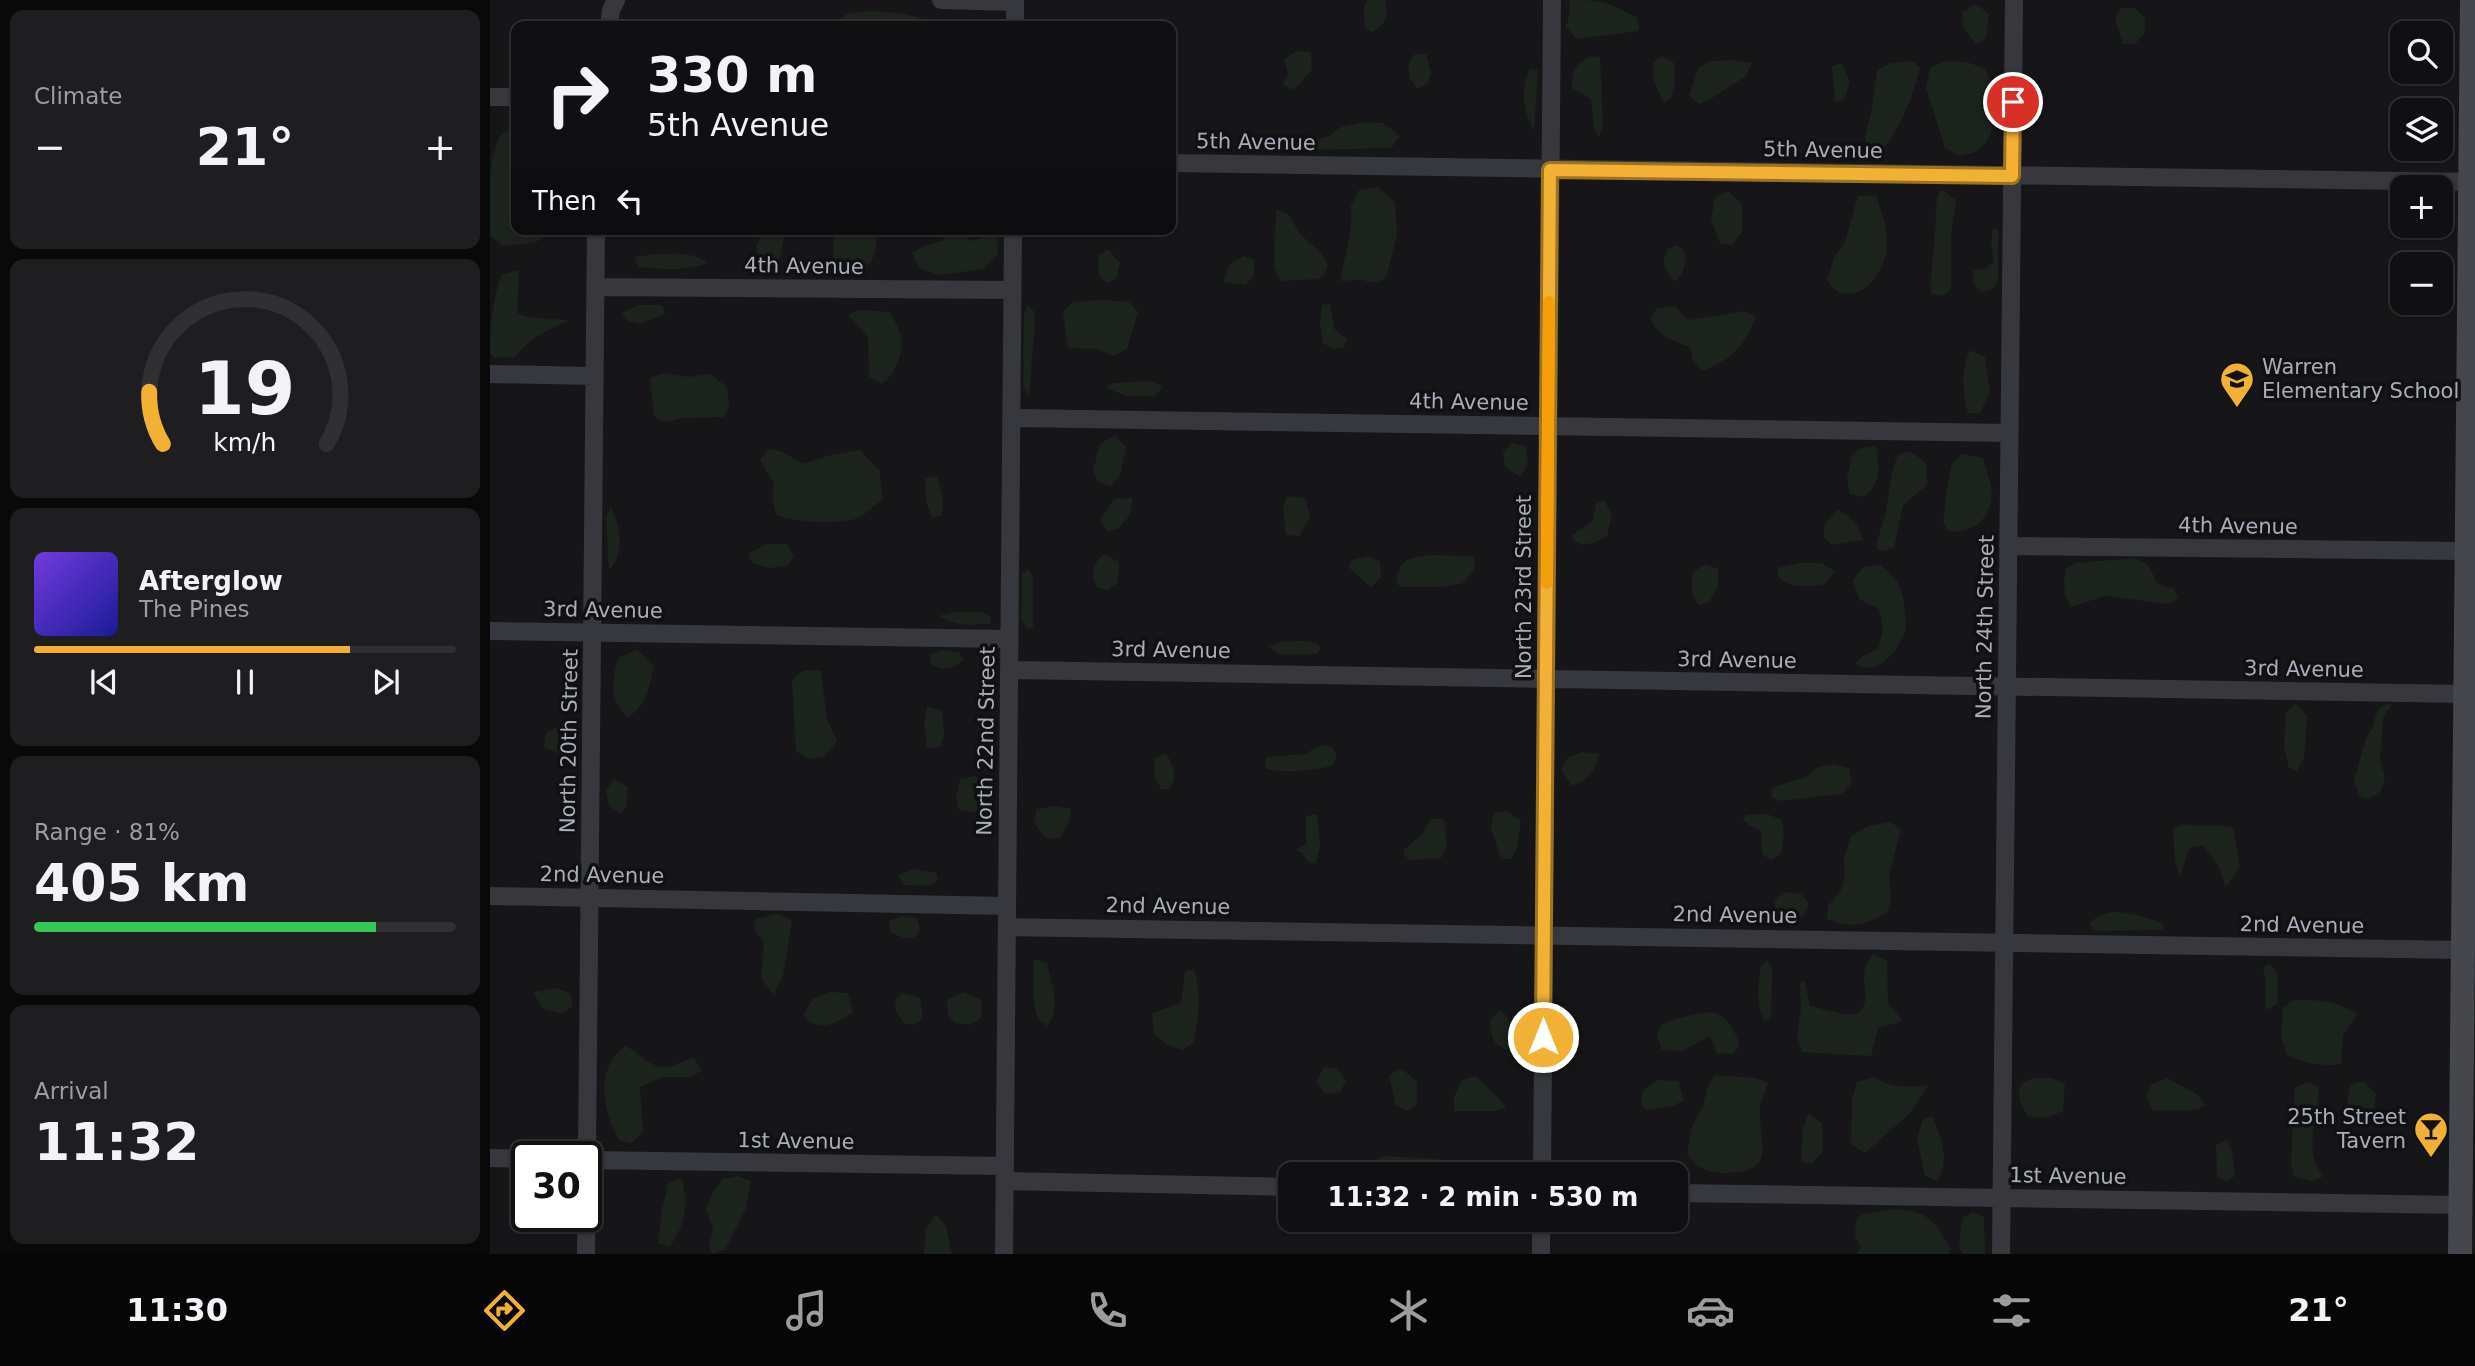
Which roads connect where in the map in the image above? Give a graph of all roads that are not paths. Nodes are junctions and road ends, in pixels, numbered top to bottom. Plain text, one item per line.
1 (616, 0) edge
2 (941, 0) edge
3 (1552, 0) edge
4 (2014, 0) edge
5 (2472, 0) edge
6 (1015, 1) edge
7 (610, 21) edge
8 (1015, 21) edge
9 (490, 97) edge
10 (511, 97) edge
11 (1176, 163) edge
12 (1550, 170) junction
13 (2012, 176) junction
14 (2472, 182) edge
15 (596, 235) edge
16 (1013, 235) edge
17 (596, 287) junction
18 (1012, 290) junction
19 (490, 374) edge
20 (595, 376) junction
21 (1011, 418) junction
22 (1548, 426) junction
23 (2009, 433) junction
24 (2471, 476) edge
25 (2008, 546) junction
26 (2466, 551) junction
27 (490, 631) edge
28 (592, 632) junction
29 (1009, 639) junction
30 (1009, 670) junction
31 (1546, 680) junction
32 (2007, 687) junction
33 (2465, 694) junction
34 (490, 896) edge
35 (590, 898) junction
36 (1007, 906) junction
37 (1007, 927) junction
38 (1544, 935) junction
39 (2004, 943) junction
40 (2463, 950) junction
41 (587, 1141) edge
42 (490, 1158) edge
43 (511, 1159) edge
44 (602, 1161) edge
45 (1542, 1162) edge
46 (1004, 1174) junction
47 (1278, 1185) edge
48 (1688, 1193) edge
49 (2001, 1198) junction
50 (2460, 1205) junction
51 (586, 1232) edge
52 (1541, 1232) edge
53 (586, 1254) edge
54 (1004, 1254) edge
55 (1541, 1254) edge
56 (2001, 1254) edge
57 (2460, 1254) edge

1 - 7 street
2 - 6 street
3 - 12 street, North 23rd Street
4 - 13 street, North 24th Street
5 - 14 street
6 - 8 street
9 - 10 street
11 - 12 street, 5th Avenue
12 - 13 street, 5th Avenue
12 - 22 street, North 23rd Street
13 - 14 street, 5th Avenue
13 - 23 street, North 24th Street
14 - 24 street
15 - 17 street, North 20th Street
16 - 18 street, North 22nd Street
17 - 18 street, 4th Avenue
17 - 20 street, North 20th Street
18 - 21 street, North 22nd Street
19 - 20 street
20 - 28 street, North 20th Street
21 - 22 street, 4th Avenue
21 - 29 street, North 22nd Street
22 - 23 street, 4th Avenue
22 - 31 street, North 23rd Street
23 - 25 street, North 24th Street
24 - 26 street
25 - 26 street, 4th Avenue
25 - 32 street, North 24th Street
26 - 33 street
27 - 28 street, 3rd Avenue
28 - 29 street, 3rd Avenue
28 - 35 street, North 20th Street
29 - 30 street, North 22nd Street
30 - 31 street, 3rd Avenue
30 - 36 street, North 22nd Street
31 - 32 street, 3rd Avenue
31 - 38 street, North 23rd Street
32 - 33 street, 3rd Avenue
32 - 39 street, North 24th Street
33 - 40 street
34 - 35 street, 2nd Avenue
35 - 36 street, 2nd Avenue
35 - 41 street, North 20th Street
36 - 37 street, North 22nd Street
37 - 38 street, 2nd Avenue
37 - 46 street, North 22nd Street
38 - 39 street, 2nd Avenue
38 - 45 street, North 23rd Street
39 - 40 street, 2nd Avenue
39 - 49 street, North 24th Street
40 - 50 street
42 - 43 street
44 - 46 street, 1st Avenue
46 - 47 street, 1st Avenue
46 - 54 street, North 22nd Street
48 - 49 street, 1st Avenue
49 - 50 street, 1st Avenue
49 - 56 street, North 24th Street
50 - 57 street
51 - 53 street, North 20th Street
52 - 55 street

